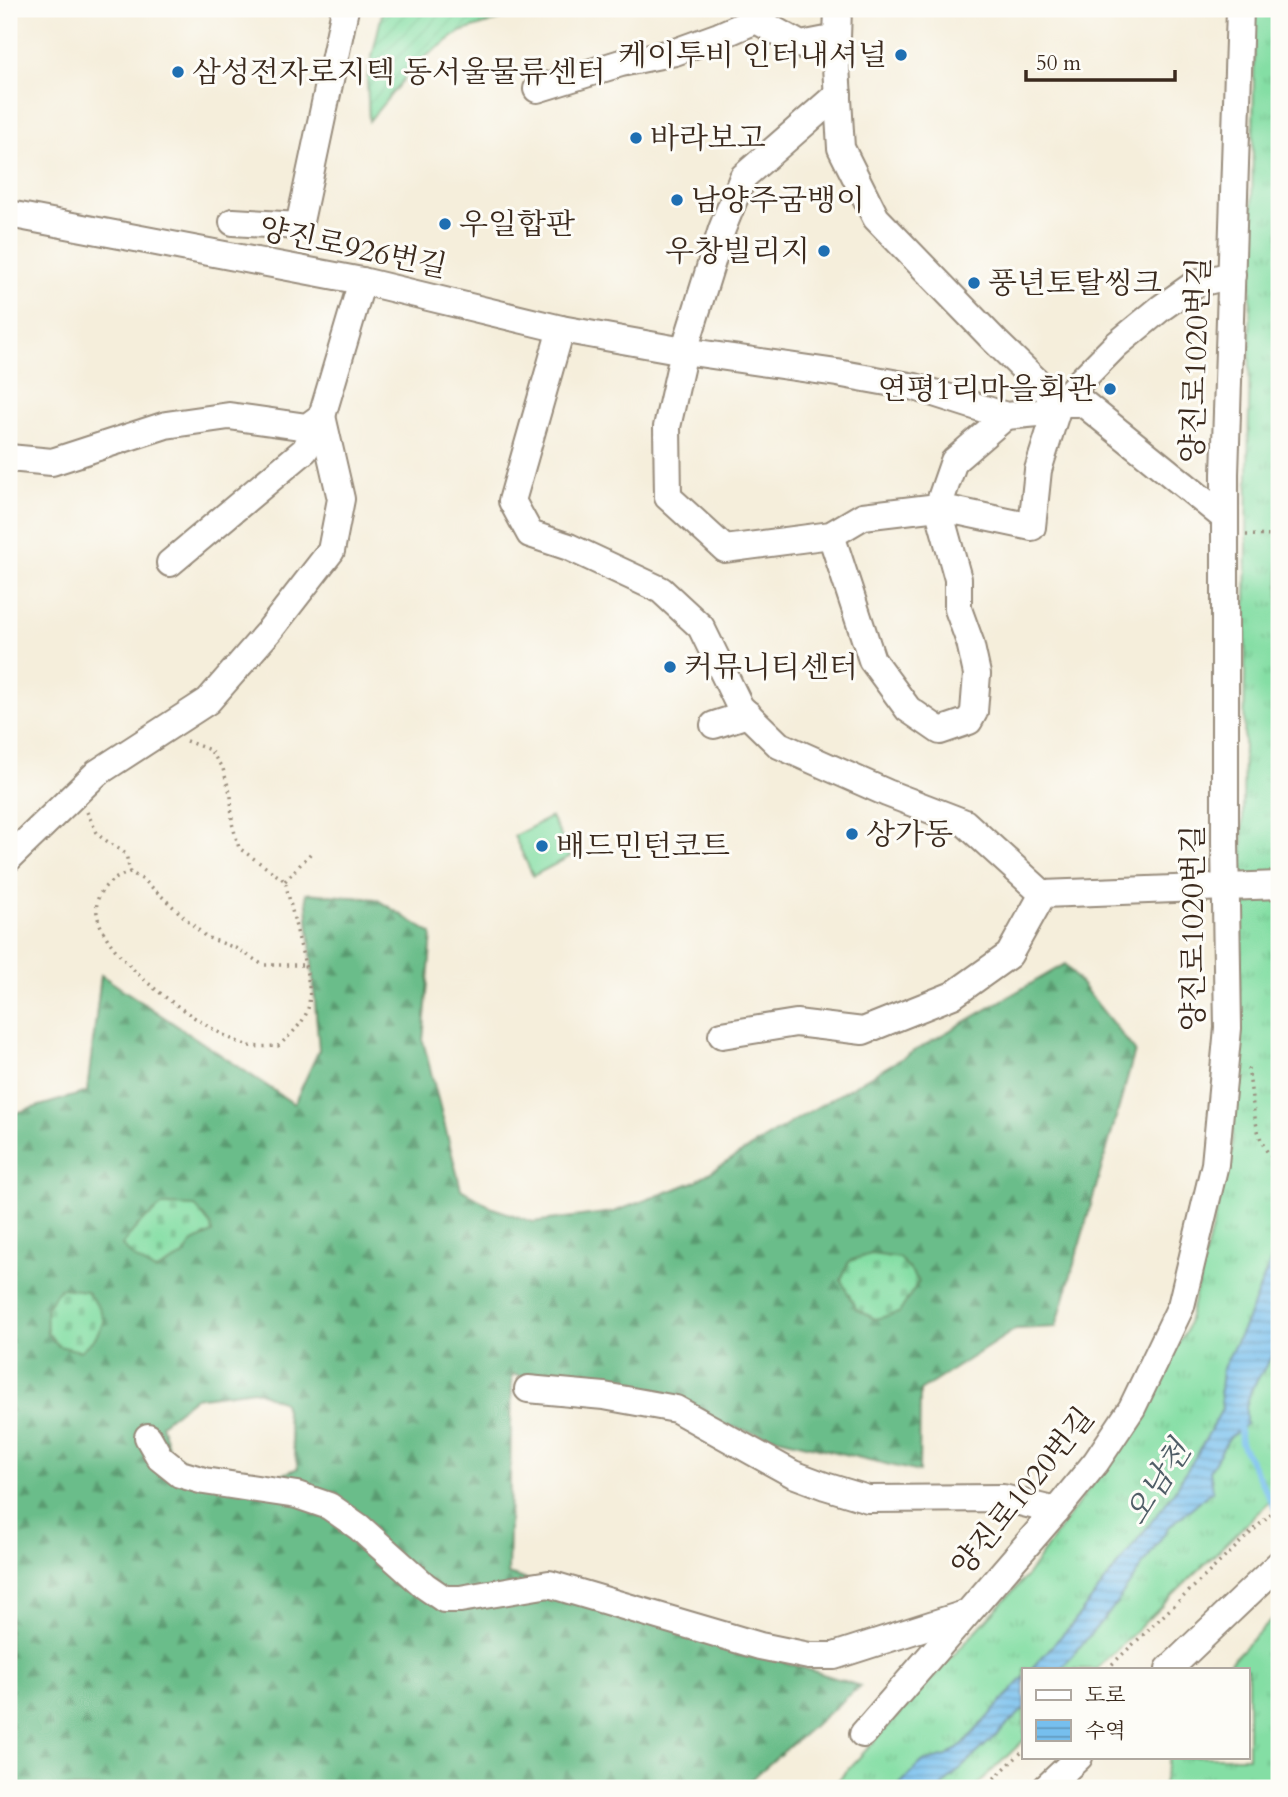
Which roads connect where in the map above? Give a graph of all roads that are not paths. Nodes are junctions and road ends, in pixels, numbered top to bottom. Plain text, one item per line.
1 (345, 9) edge
2 (838, 9) edge
3 (1240, 9) edge
4 (837, 38) junction
5 (537, 89) dead end
6 (838, 94) junction
7 (9, 214) edge
8 (233, 222) dead end
9 (1232, 275) junction
10 (362, 281) junction
11 (561, 329) junction
12 (684, 351) junction
13 (1059, 403) junction
14 (322, 416) junction
15 (1006, 416) junction
16 (9, 458) edge
17 (938, 507) junction
18 (1225, 526) junction
19 (831, 535) junction
20 (170, 563) dead end
21 (748, 714) junction
22 (714, 725) dead end
23 (9, 858) edge
24 (1279, 885) edge
25 (1232, 887) junction
26 (1043, 894) junction
27 (722, 1035) dead end
28 (528, 1389) dead end
29 (148, 1437) dead end
30 (1056, 1511) junction
31 (1279, 1564) edge
32 (965, 1614) junction
33 (1171, 1668) edge
34 (863, 1734) dead end
35 (1078, 1758) edge
36 (1046, 1788) edge

1 - 8 street
2 - 4 street
3 - 9 street, 양진로1020번길
4 - 5 street
4 - 6 street
6 - 12 street
6 - 13 street
7 - 10 street, 양진로926번길
9 - 13 street
9 - 18 street, 양진로1020번길
10 - 11 street, 양진로926번길
10 - 14 street
11 - 12 street, 양진로926번길
11 - 21 street
12 - 15 street, 양진로926번길
12 - 19 street
13 - 15 street, 양진로926번길
13 - 17 street
13 - 18 street
14 - 16 street
14 - 20 street
14 - 23 street
15 - 17 street
17 - 19 street
17 - 19 street
18 - 25 street, 양진로1020번길
21 - 22 street
21 - 26 street
24 - 25 street
25 - 26 street
25 - 30 street, 양진로1020번길
26 - 27 street
28 - 30 street
29 - 32 street
30 - 32 street, 양진로1020번길
31 - 33 street
32 - 34 street, 양진로1020번길
35 - 36 street

